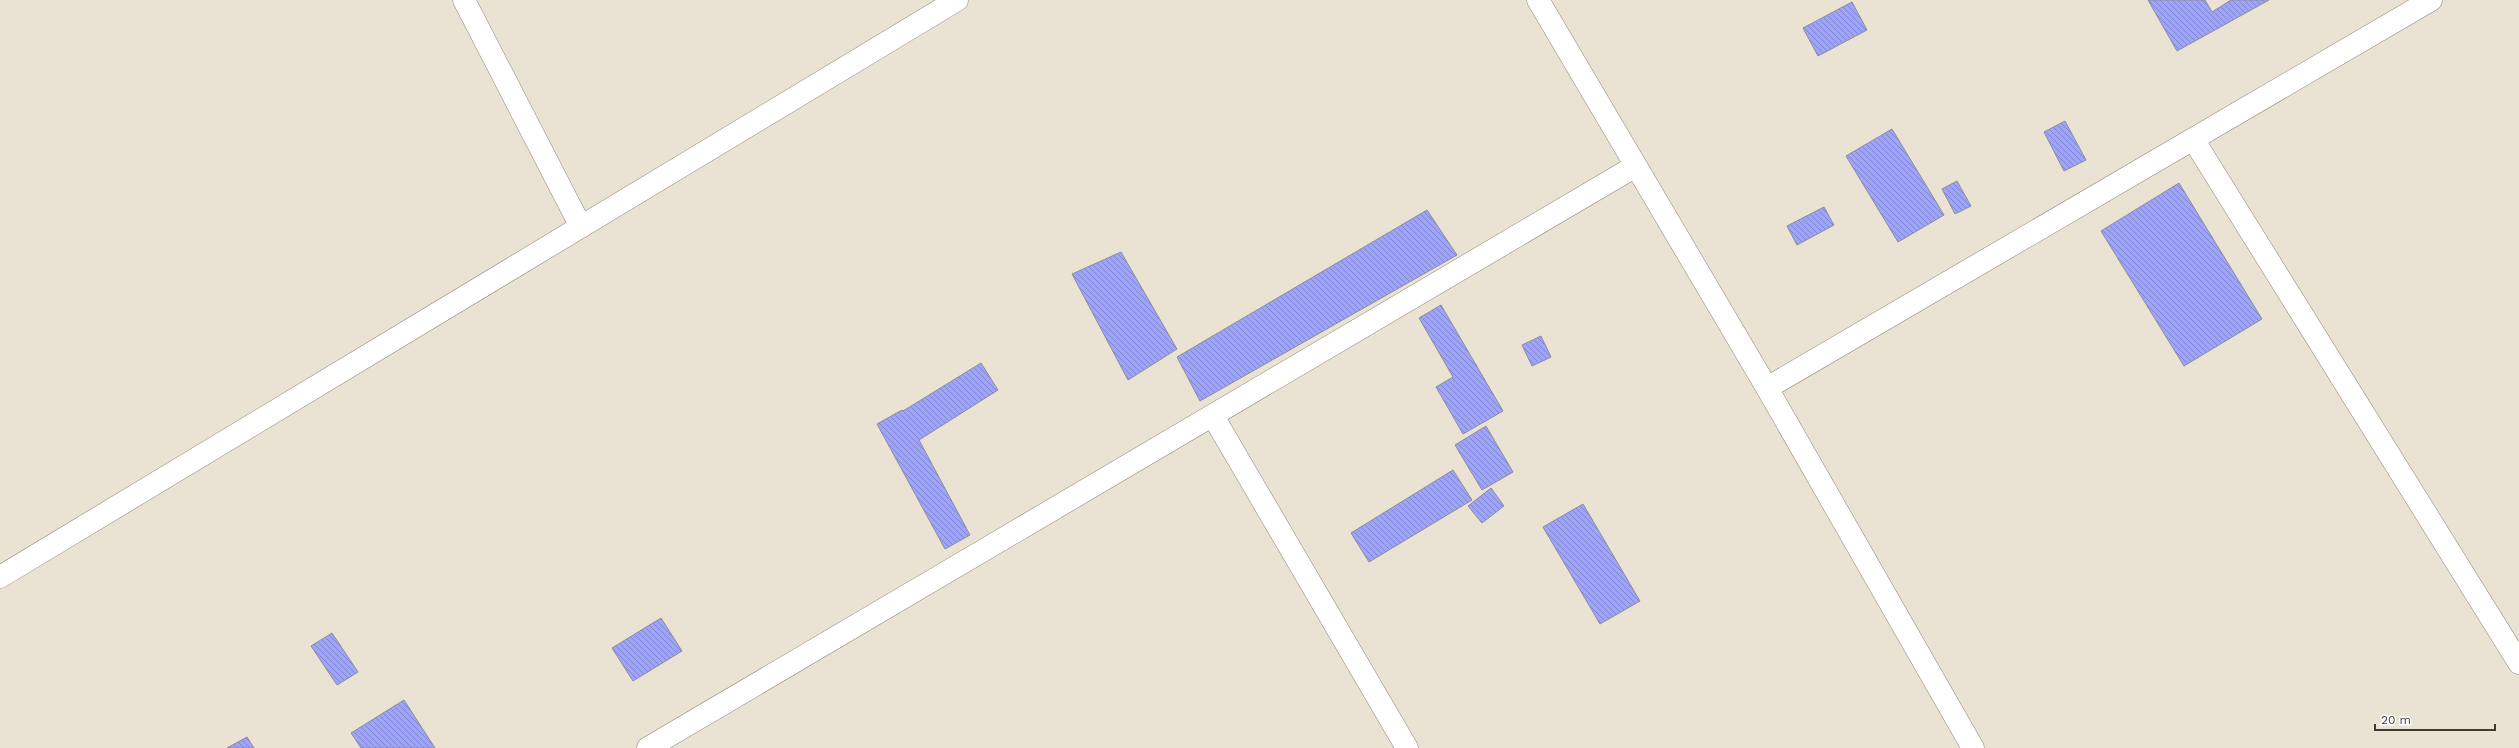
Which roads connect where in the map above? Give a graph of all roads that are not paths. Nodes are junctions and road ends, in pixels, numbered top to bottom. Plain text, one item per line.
1 (464, 0) edge
2 (957, 0) edge
3 (1538, 0) edge
4 (2431, 0) edge
5 (2193, 139) junction
6 (1634, 167) junction
7 (581, 227) junction
8 (1767, 388) junction
9 (1212, 416) junction
10 (0, 577) edge
11 (2519, 663) edge
12 (648, 748) edge
13 (1407, 748) edge
14 (1973, 748) edge

1 - 7 street
2 - 7 street
3 - 6 street
4 - 5 street
5 - 8 street
5 - 11 street
6 - 8 street
6 - 9 street
7 - 10 street
8 - 14 street
9 - 12 street
9 - 13 street

